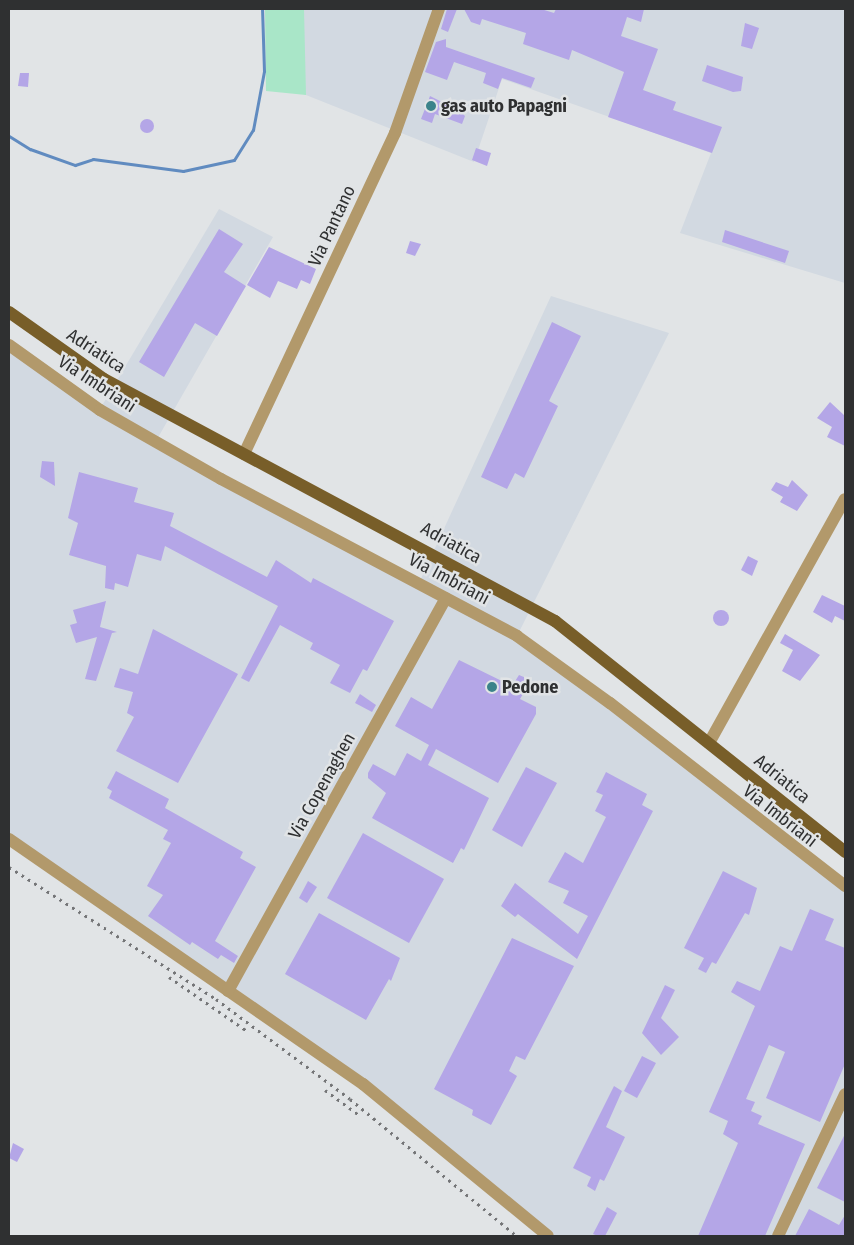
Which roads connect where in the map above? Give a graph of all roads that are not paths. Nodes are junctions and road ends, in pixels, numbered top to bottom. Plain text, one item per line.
1 (439, 9) edge
2 (9, 312) edge
3 (9, 345) edge
4 (244, 454) junction
5 (845, 499) edge
6 (446, 598) junction
7 (708, 743) junction
8 (9, 839) edge
9 (845, 852) edge
10 (845, 886) edge
11 (228, 991) junction
12 (845, 1094) edge
13 (548, 1236) edge
14 (778, 1236) edge

1 - 4 street, Via Pantano
2 - 4 main road, Adriatica
3 - 6 street, Via Imbriani
4 - 7 main road, Adriatica
5 - 7 street
6 - 10 street, Via Imbriani
6 - 11 street, Via Copenaghen
7 - 9 main road, Adriatica
8 - 11 street
11 - 13 street
12 - 14 street

